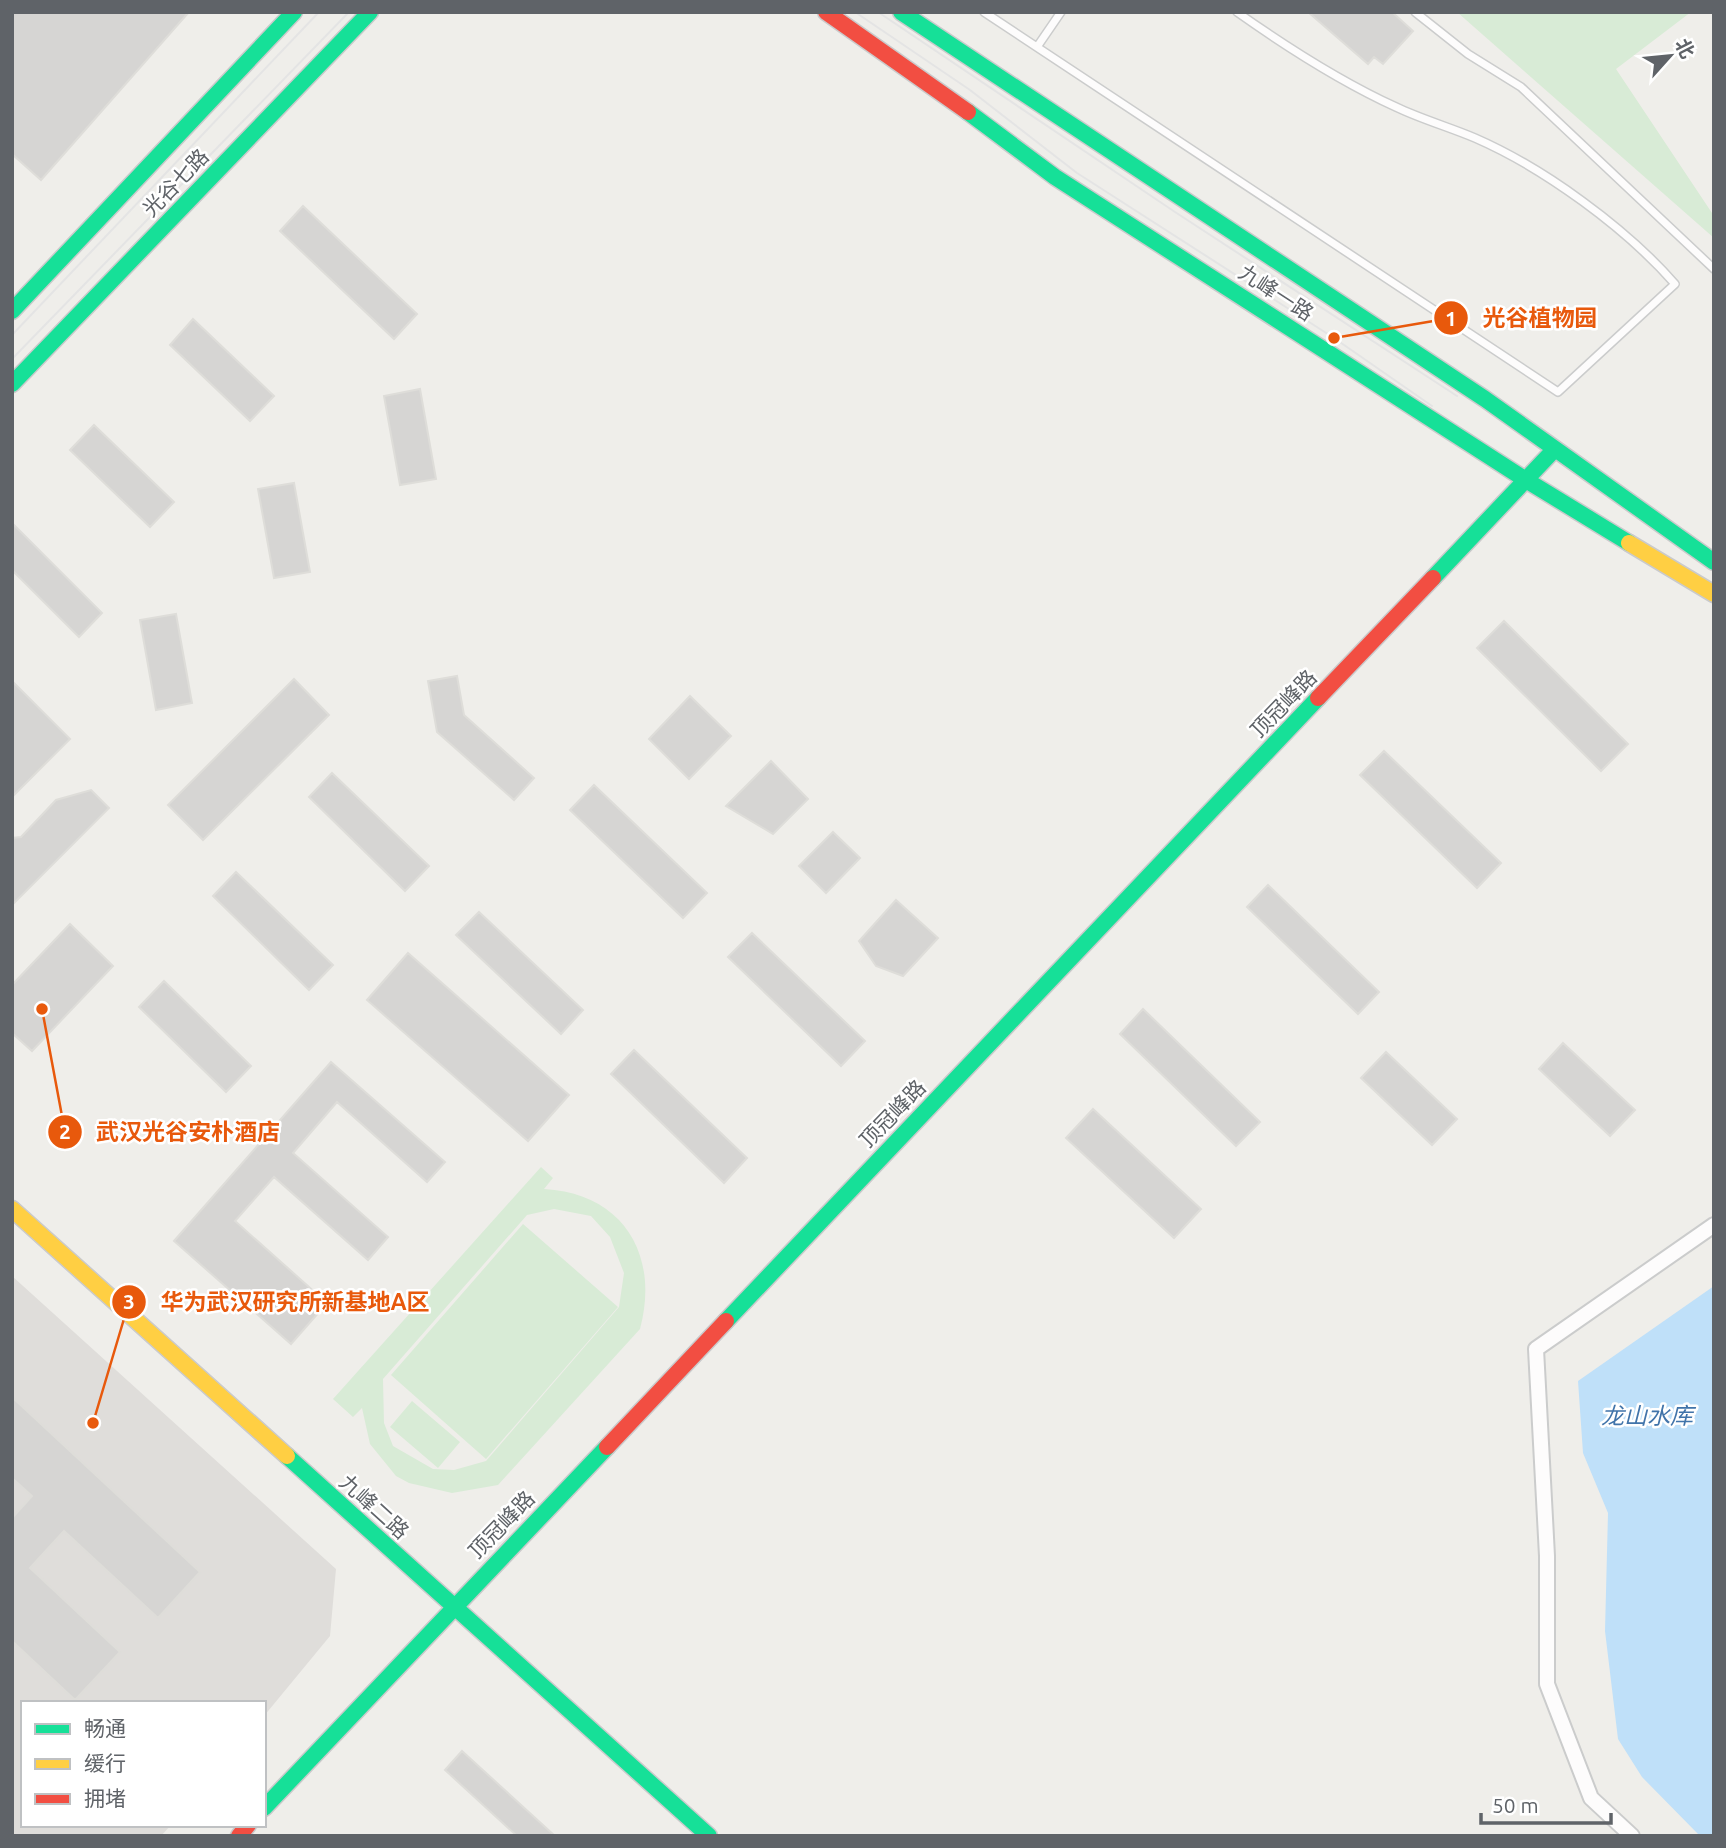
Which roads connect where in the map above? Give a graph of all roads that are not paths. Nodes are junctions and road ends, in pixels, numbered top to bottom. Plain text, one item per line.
1 (294, 12) edge
2 (370, 12) edge
3 (826, 12) edge
4 (901, 12) edge
5 (985, 12) edge
6 (1061, 12) edge
7 (1237, 12) edge
8 (1415, 12) edge
9 (1037, 47) junction
10 (1714, 268) edge
11 (12, 311) edge
12 (12, 384) edge
13 (1553, 451) junction
14 (1526, 480) junction
15 (1714, 562) edge
16 (1714, 594) edge
17 (12, 1209) edge
18 (1714, 1226) edge
19 (453, 1607) junction
20 (266, 1806) edge
21 (709, 1836) edge
22 (1632, 1836) edge

1 - 11 street, 光谷七路
2 - 12 street, 光谷七路
3 - 14 street, 九峰一路
4 - 13 street, 九峰一路
5 - 9 lane
6 - 9 lane
7 - 9 lane
8 - 10 lane
13 - 14 street, 顶冠峰路
13 - 15 street, 九峰一路
14 - 16 street, 九峰一路
14 - 19 street, 顶冠峰路
17 - 19 street, 九峰二路
18 - 22 street
19 - 20 street, 顶冠峰路
19 - 21 street, 九峰二路

